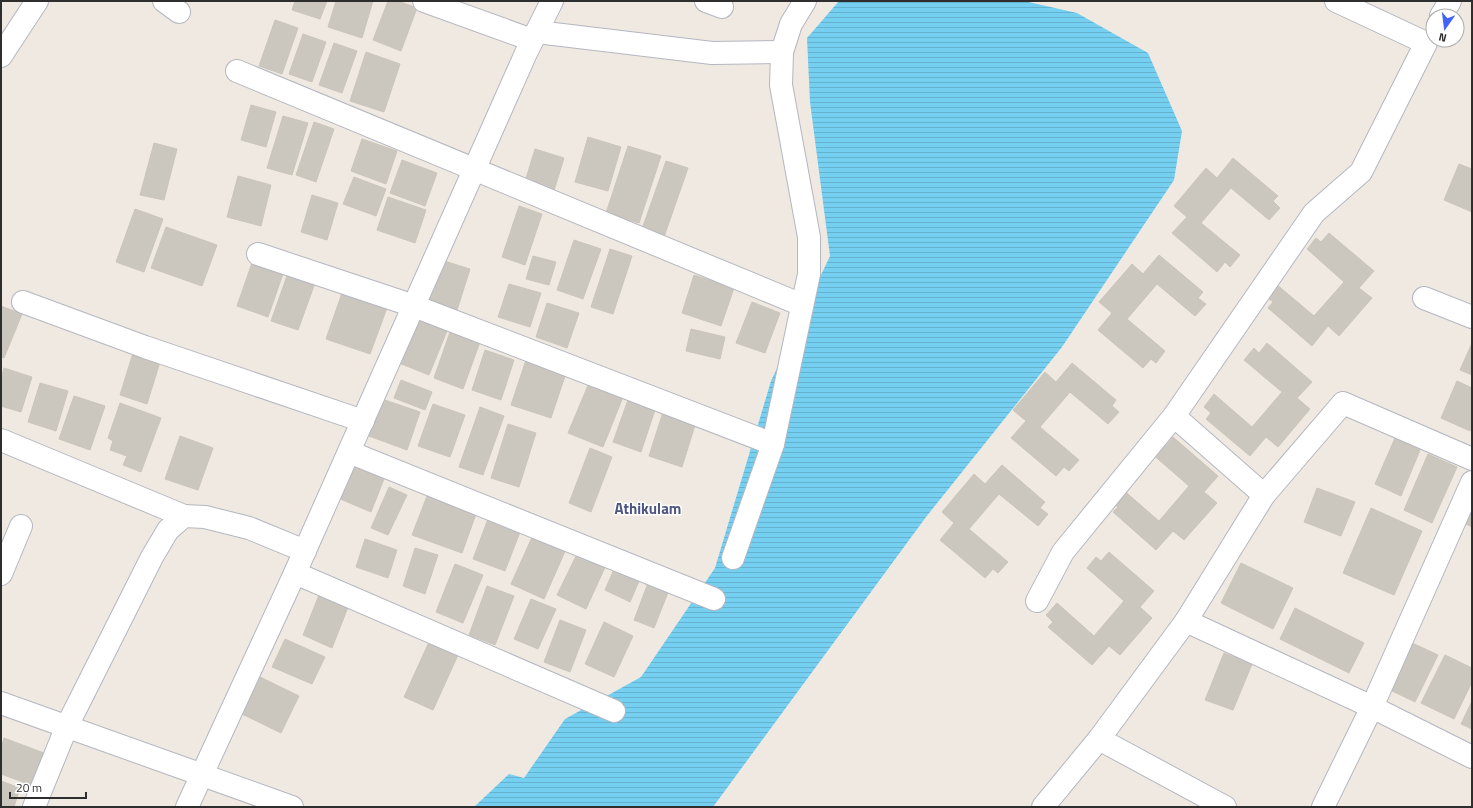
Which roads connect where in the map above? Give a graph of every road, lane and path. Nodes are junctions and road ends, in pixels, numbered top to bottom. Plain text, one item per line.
1 (37, 1) edge
2 (424, 1) edge
3 (552, 1) edge
4 (805, 1) edge
5 (1336, 1) edge
6 (1425, 35) edge
7 (534, 36) junction
8 (1425, 47) edge
9 (782, 52) junction
10 (1, 55) edge
11 (237, 71) dead end
12 (474, 170) junction
13 (258, 254) dead end
14 (1424, 298) dead end
15 (23, 302) dead end
16 (802, 305) junction
17 (414, 306) junction
18 (1472, 317) edge
19 (1174, 416) junction
20 (363, 421) junction
21 (1, 440) edge
22 (773, 444) junction
23 (349, 452) junction
24 (1472, 459) edge
25 (1472, 482) edge
26 (1264, 495) junction
27 (184, 516) junction
28 (21, 526) dead end
29 (305, 551) junction
30 (734, 558) dead end
31 (295, 573) junction
32 (1, 574) edge
33 (714, 600) dead end
34 (1037, 601) dead end
35 (1186, 621) junction
36 (1, 703) edge
37 (1372, 707) junction
38 (614, 710) dead end
39 (67, 726) junction
40 (1099, 739) junction
41 (1472, 757) edge
42 (201, 774) junction
43 (34, 807) edge
44 (186, 807) edge
45 (292, 807) edge
46 (1043, 807) edge
47 (1225, 807) edge
48 (1323, 807) edge

1 - 10 street
2 - 7 street
3 - 7 street
4 - 9 street
5 - 6 street
7 - 9 street
7 - 12 street
8 - 19 street
9 - 16 street
11 - 12 street
12 - 16 street
12 - 17 street
13 - 17 street
14 - 18 street
15 - 20 street
16 - 22 street
17 - 20 street
17 - 22 street
19 - 26 street
19 - 34 street
20 - 23 street
21 - 27 street
22 - 30 street
23 - 29 street
23 - 33 street
24 - 26 street
25 - 37 street
26 - 35 street
27 - 29 street
27 - 39 street
28 - 32 street
29 - 31 street
31 - 38 street
31 - 42 street
35 - 37 street
35 - 40 street
36 - 39 street
37 - 41 street
37 - 48 street
39 - 42 street
39 - 43 street
40 - 46 street
40 - 47 street
42 - 44 street
42 - 45 street

